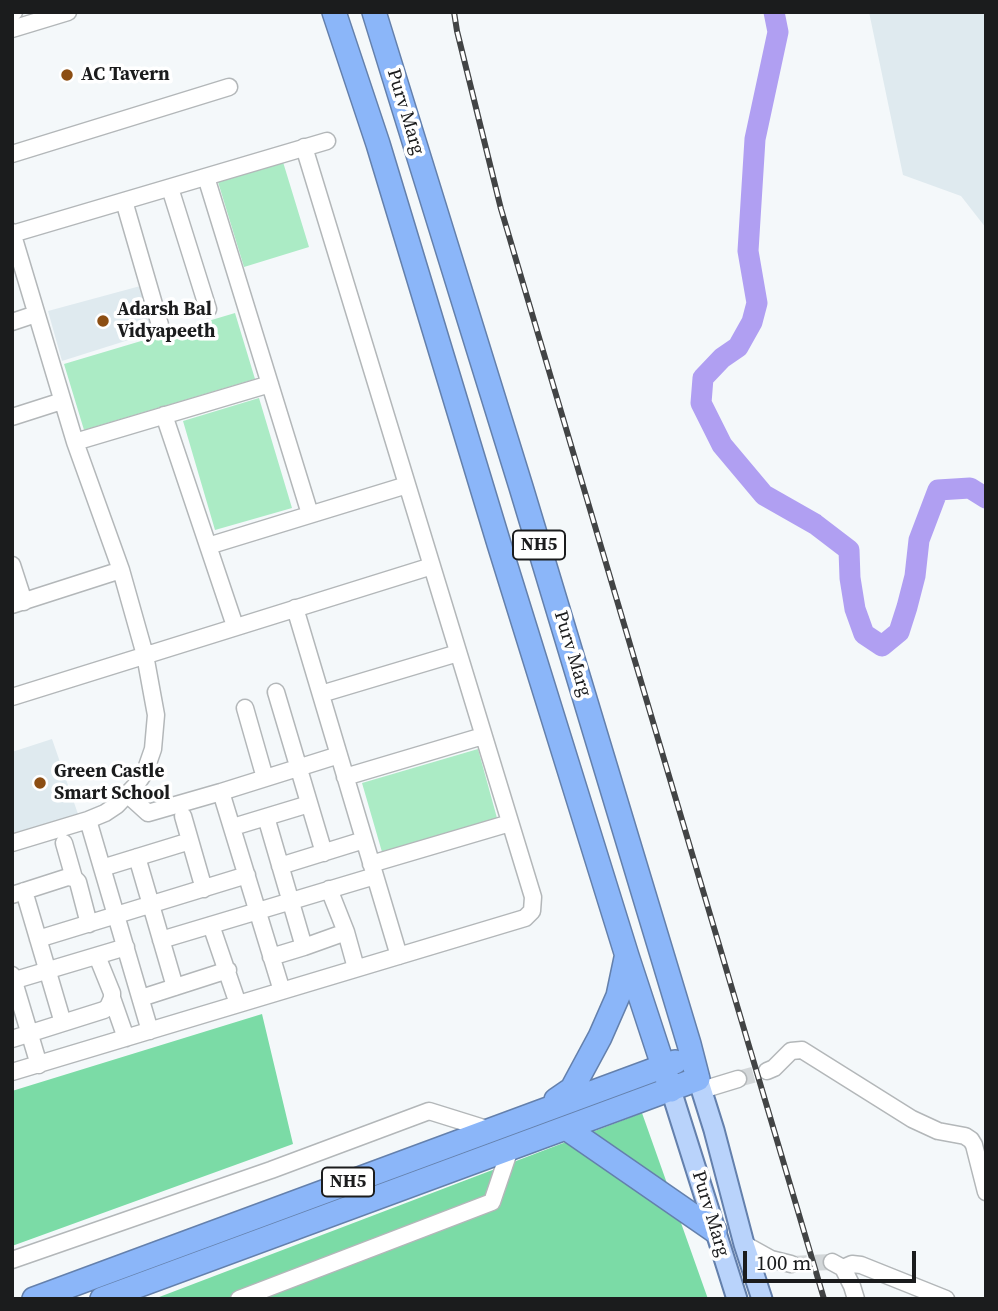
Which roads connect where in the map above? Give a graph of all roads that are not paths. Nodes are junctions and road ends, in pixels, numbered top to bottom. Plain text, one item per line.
1 (68, 12) edge
2 (334, 12) edge
3 (374, 12) edge
4 (12, 29) edge
5 (229, 87) dead end
6 (327, 141) dead end
7 (303, 147) junction
8 (12, 154) edge
9 (206, 177) junction
10 (170, 188) junction
11 (124, 201) junction
12 (12, 233) edge
13 (208, 309) dead end
14 (36, 314) junction
15 (12, 322) edge
16 (160, 325) dead end
17 (270, 384) junction
18 (62, 401) junction
19 (164, 415) junction
20 (12, 417) edge
21 (75, 442) junction
22 (407, 485) junction
23 (310, 514) junction
24 (208, 546) junction
25 (12, 565) edge
26 (432, 566) junction
27 (121, 570) junction
28 (18, 604) edge
29 (295, 608) junction
30 (236, 626) junction
31 (458, 653) junction
32 (145, 655) junction
33 (276, 692) dead end
34 (321, 694) junction
35 (12, 698) edge
36 (245, 708) dead end
37 (483, 736) junction
38 (339, 755) junction
39 (298, 767) junction
40 (345, 777) junction
41 (265, 778) junction
42 (221, 792) junction
43 (127, 794) junction
44 (309, 804) junction
45 (183, 816) dead end
46 (266, 817) junction
47 (88, 820) junction
48 (510, 822) junction
49 (233, 827) junction
50 (364, 840) junction
51 (190, 841) junction
52 (12, 843) edge
53 (64, 843) dead end
54 (324, 853) junction
55 (137, 857) junction
56 (280, 866) junction
57 (102, 868) junction
58 (373, 870) junction
59 (247, 875) junction
60 (74, 878) junction
61 (204, 889) junction
62 (329, 890) junction
63 (18, 893) edge
64 (290, 901) junction
65 (151, 905) junction
66 (258, 910) junction
67 (116, 916) junction
68 (89, 924) junction
69 (211, 925) junction
70 (346, 932) junction
71 (38, 939) junction
72 (161, 940) junction
73 (126, 947) junction
74 (304, 947) junction
75 (97, 956) junction
76 (399, 956) junction
77 (627, 956) junction
78 (271, 957) junction
79 (356, 968) junction
80 (228, 970) junction
81 (48, 971) junction
82 (13, 979) edge
83 (176, 987) junction
84 (282, 991) junction
85 (112, 998) junction
86 (141, 998) junction
87 (238, 1004) junction
88 (63, 1023) junction
89 (150, 1031) junction
90 (29, 1033) junction
91 (126, 1038) junction
92 (12, 1039) edge
93 (692, 1055) junction
94 (39, 1065) junction
95 (663, 1066) junction
96 (767, 1071) tunnel mouth
97 (12, 1072) edge
98 (738, 1079) tunnel mouth
99 (700, 1084) junction
100 (671, 1090) junction
101 (536, 1113) junction
102 (566, 1128) junction
103 (490, 1130) junction
104 (510, 1149) junction
105 (986, 1192) edge
106 (715, 1231) junction
107 (744, 1244) junction
108 (12, 1260) edge
109 (791, 1264) tunnel mouth
110 (34, 1299) edge
111 (102, 1299) edge
112 (239, 1299) edge
113 (737, 1299) edge
114 (762, 1299) edge
115 (856, 1299) edge
116 (946, 1299) edge

1 - 4 street
2 - 77 highway, Purv Marg / NH5
3 - 93 highway, Purv Marg / NH5
5 - 8 street
6 - 7 street
7 - 9 street
7 - 22 street
9 - 10 street
9 - 17 street
10 - 11 street
10 - 13 street
11 - 12 street
11 - 16 street
12 - 14 street
14 - 15 street
14 - 18 street
17 - 19 street
17 - 23 street
18 - 20 street
18 - 21 street
19 - 21 street
19 - 24 street
21 - 27 street
22 - 23 street
22 - 26 street
23 - 24 street
24 - 30 street
25 - 28 street
26 - 29 street
26 - 31 street
27 - 28 street
27 - 32 street
29 - 30 street
29 - 34 street
30 - 32 street
31 - 34 street
31 - 37 street
32 - 35 street
32 - 43 street
33 - 39 street
34 - 38 street
36 - 41 street
37 - 40 street
37 - 48 street
38 - 39 street
38 - 40 street
39 - 41 street
39 - 44 street
40 - 50 street
41 - 42 street
42 - 43 street
42 - 49 street
43 - 47 street
44 - 46 street
44 - 54 street
45 - 51 street
46 - 49 street
46 - 56 street
47 - 52 street
47 - 57 street
48 - 58 street
48 - 76 street
49 - 59 street
50 - 54 street
50 - 58 street
51 - 55 street
51 - 61 street
53 - 60 street
54 - 56 street
55 - 57 street
55 - 65 street
56 - 64 street
57 - 67 street
58 - 62 street
58 - 76 street
59 - 61 street
59 - 66 street
60 - 63 street
60 - 68 street
61 - 65 street
62 - 64 street
62 - 70 street
63 - 71 street
64 - 66 street
64 - 74 street
65 - 67 street
65 - 72 street
66 - 69 street
66 - 78 street
67 - 68 street
67 - 73 street
68 - 71 street
69 - 72 street
69 - 80 street
70 - 74 street
70 - 79 street
71 - 81 street
72 - 83 street
73 - 75 street
73 - 86 street
74 - 78 street
75 - 81 street
75 - 85 street
76 - 79 street
77 - 95 highway, Purv Marg / NH5
77 - 101 highway
78 - 84 street
79 - 84 street
80 - 83 street
80 - 87 street
81 - 82 street
81 - 88 street
82 - 90 street
83 - 86 street
84 - 87 street
85 - 88 street
85 - 91 street
86 - 89 street
87 - 89 street
88 - 90 street
89 - 91 street
90 - 92 street
90 - 94 street
91 - 94 street
93 - 95 highway, NH5
93 - 99 highway, Purv Marg / NH5
94 - 97 street
95 - 100 highway, NH5
95 - 101 highway, NH5
96 - 105 street
98 - 99 street
99 - 100 highway, NH5
99 - 107 main road, Purv Marg
100 - 102 highway, NH5
100 - 106 main road, Purv Marg
101 - 103 highway, NH5
102 - 104 highway, NH5
102 - 106 highway
103 - 108 street
103 - 110 highway, NH5
104 - 111 highway, NH5
104 - 112 street
106 - 113 main road, Purv Marg
107 - 109 street
107 - 114 main road, Purv Marg
115 - 116 street

